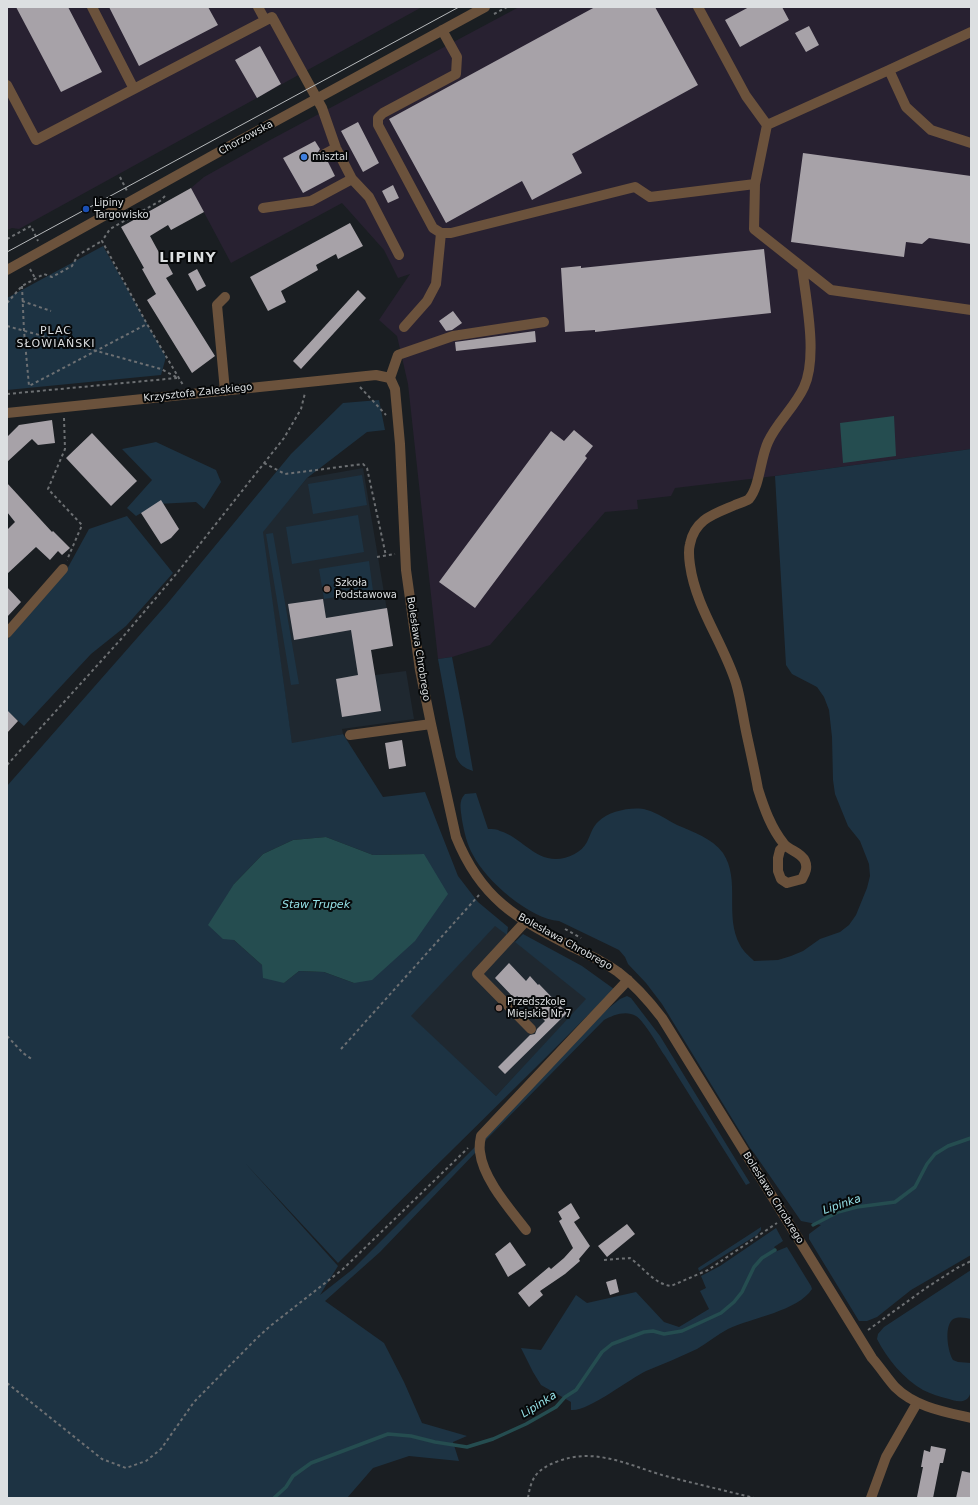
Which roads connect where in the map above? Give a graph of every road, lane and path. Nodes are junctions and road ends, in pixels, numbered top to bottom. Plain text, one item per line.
1 (92, 7) edge
2 (258, 7) edge
3 (485, 7) edge
4 (698, 7) edge
5 (265, 20) junction
6 (442, 30) junction
7 (971, 32) edge
8 (889, 70) junction
9 (7, 85) edge
10 (134, 89) junction
11 (317, 99) junction
12 (767, 125) junction
13 (971, 143) edge
14 (336, 148) junction
15 (323, 155) dead end
16 (352, 180) junction
17 (755, 184) junction
18 (263, 208) dead end
19 (31, 226) dead end
20 (110, 229) dead end
21 (441, 233) junction
22 (7, 239) edge
23 (102, 241) junction
24 (400, 255) dead end
25 (802, 267) junction
26 (7, 270) edge
27 (22, 286) junction
28 (225, 296) dead end
29 (22, 301) junction
30 (7, 303) edge
31 (971, 310) edge
32 (51, 311) dead end
33 (544, 322) dead end
34 (147, 324) junction
35 (7, 326) edge
36 (404, 328) dead end
37 (24, 331) junction
38 (95, 351) junction
39 (179, 378) junction
40 (390, 378) junction
41 (308, 382) junction
42 (29, 386) junction
43 (184, 386) dead end
44 (359, 387) dead end
45 (225, 390) junction
46 (28, 392) junction
47 (7, 394) edge
48 (64, 407) junction
49 (7, 413) edge
50 (387, 417) dead end
51 (264, 463) junction
52 (386, 556) junction
53 (377, 557) dead end
54 (397, 560) dead end
55 (63, 569) joint
56 (7, 633) edge
57 (431, 724) junction
58 (350, 735) dead end
59 (7, 765) edge
60 (785, 845) dead end
61 (486, 889) junction
62 (478, 896) junction
63 (482, 900) dead end
64 (525, 922) junction
65 (628, 980) junction
66 (531, 1029) dead end
67 (7, 1036) edge
68 (341, 1049) dead end
69 (33, 1060) dead end
70 (481, 1136) junction
71 (785, 1218) junction
72 (526, 1230) dead end
73 (604, 1260) dead end
74 (971, 1261) edge
75 (860, 1339) junction
76 (7, 1383) edge
77 (917, 1403) junction
78 (971, 1418) edge
79 (528, 1498) edge
80 (754, 1498) edge
81 (871, 1498) edge

1 - 10 street
2 - 5 street
3 - 6 street, Chorzowska
4 - 12 street
5 - 10 street
5 - 11 street
6 - 11 street, Chorzowska
6 - 21 street
7 - 8 street
8 - 12 street
8 - 13 street
9 - 10 street
11 - 14 street
11 - 26 street, Chorzowska
12 - 17 street
14 - 15 street
14 - 16 street
16 - 18 street
16 - 24 street
17 - 21 street
17 - 25 street
19 - 22 path
20 - 23 path
21 - 36 street
23 - 27 path
23 - 34 path
25 - 31 street
25 - 60 street
27 - 29 path
27 - 30 path
28 - 45 street
29 - 32 path
29 - 37 path
33 - 40 street
34 - 38 path
34 - 39 path
35 - 37 path
37 - 38 path
37 - 42 path
38 - 39 path
38 - 42 path
39 - 43 path
39 - 46 path
40 - 41 street, Krzysztofa Zaleskiego
40 - 57 street, Bolesława Chrobrego
41 - 45 street, Krzysztofa Zaleskiego
41 - 51 path
42 - 46 path
44 - 50 path
45 - 48 street, Krzysztofa Zaleskiego
46 - 47 path
48 - 49 street, Krzysztofa Zaleskiego
48 - 55 path
51 - 52 path
51 - 59 path
52 - 53 path
52 - 54 path
55 - 56 street
57 - 58 street
57 - 61 street, Bolesława Chrobrego
61 - 62 path
61 - 64 street, Bolesława Chrobrego
62 - 63 path
62 - 68 path
64 - 65 street, Bolesława Chrobrego
64 - 66 street
65 - 70 street
65 - 71 street, Bolesława Chrobrego
67 - 69 path
70 - 72 street
70 - 76 path
71 - 73 path
71 - 75 street, Bolesława Chrobrego
74 - 75 path
75 - 77 street, Bolesława Chrobrego
77 - 78 street, Bolesława Chrobrego
77 - 81 street
79 - 80 path

